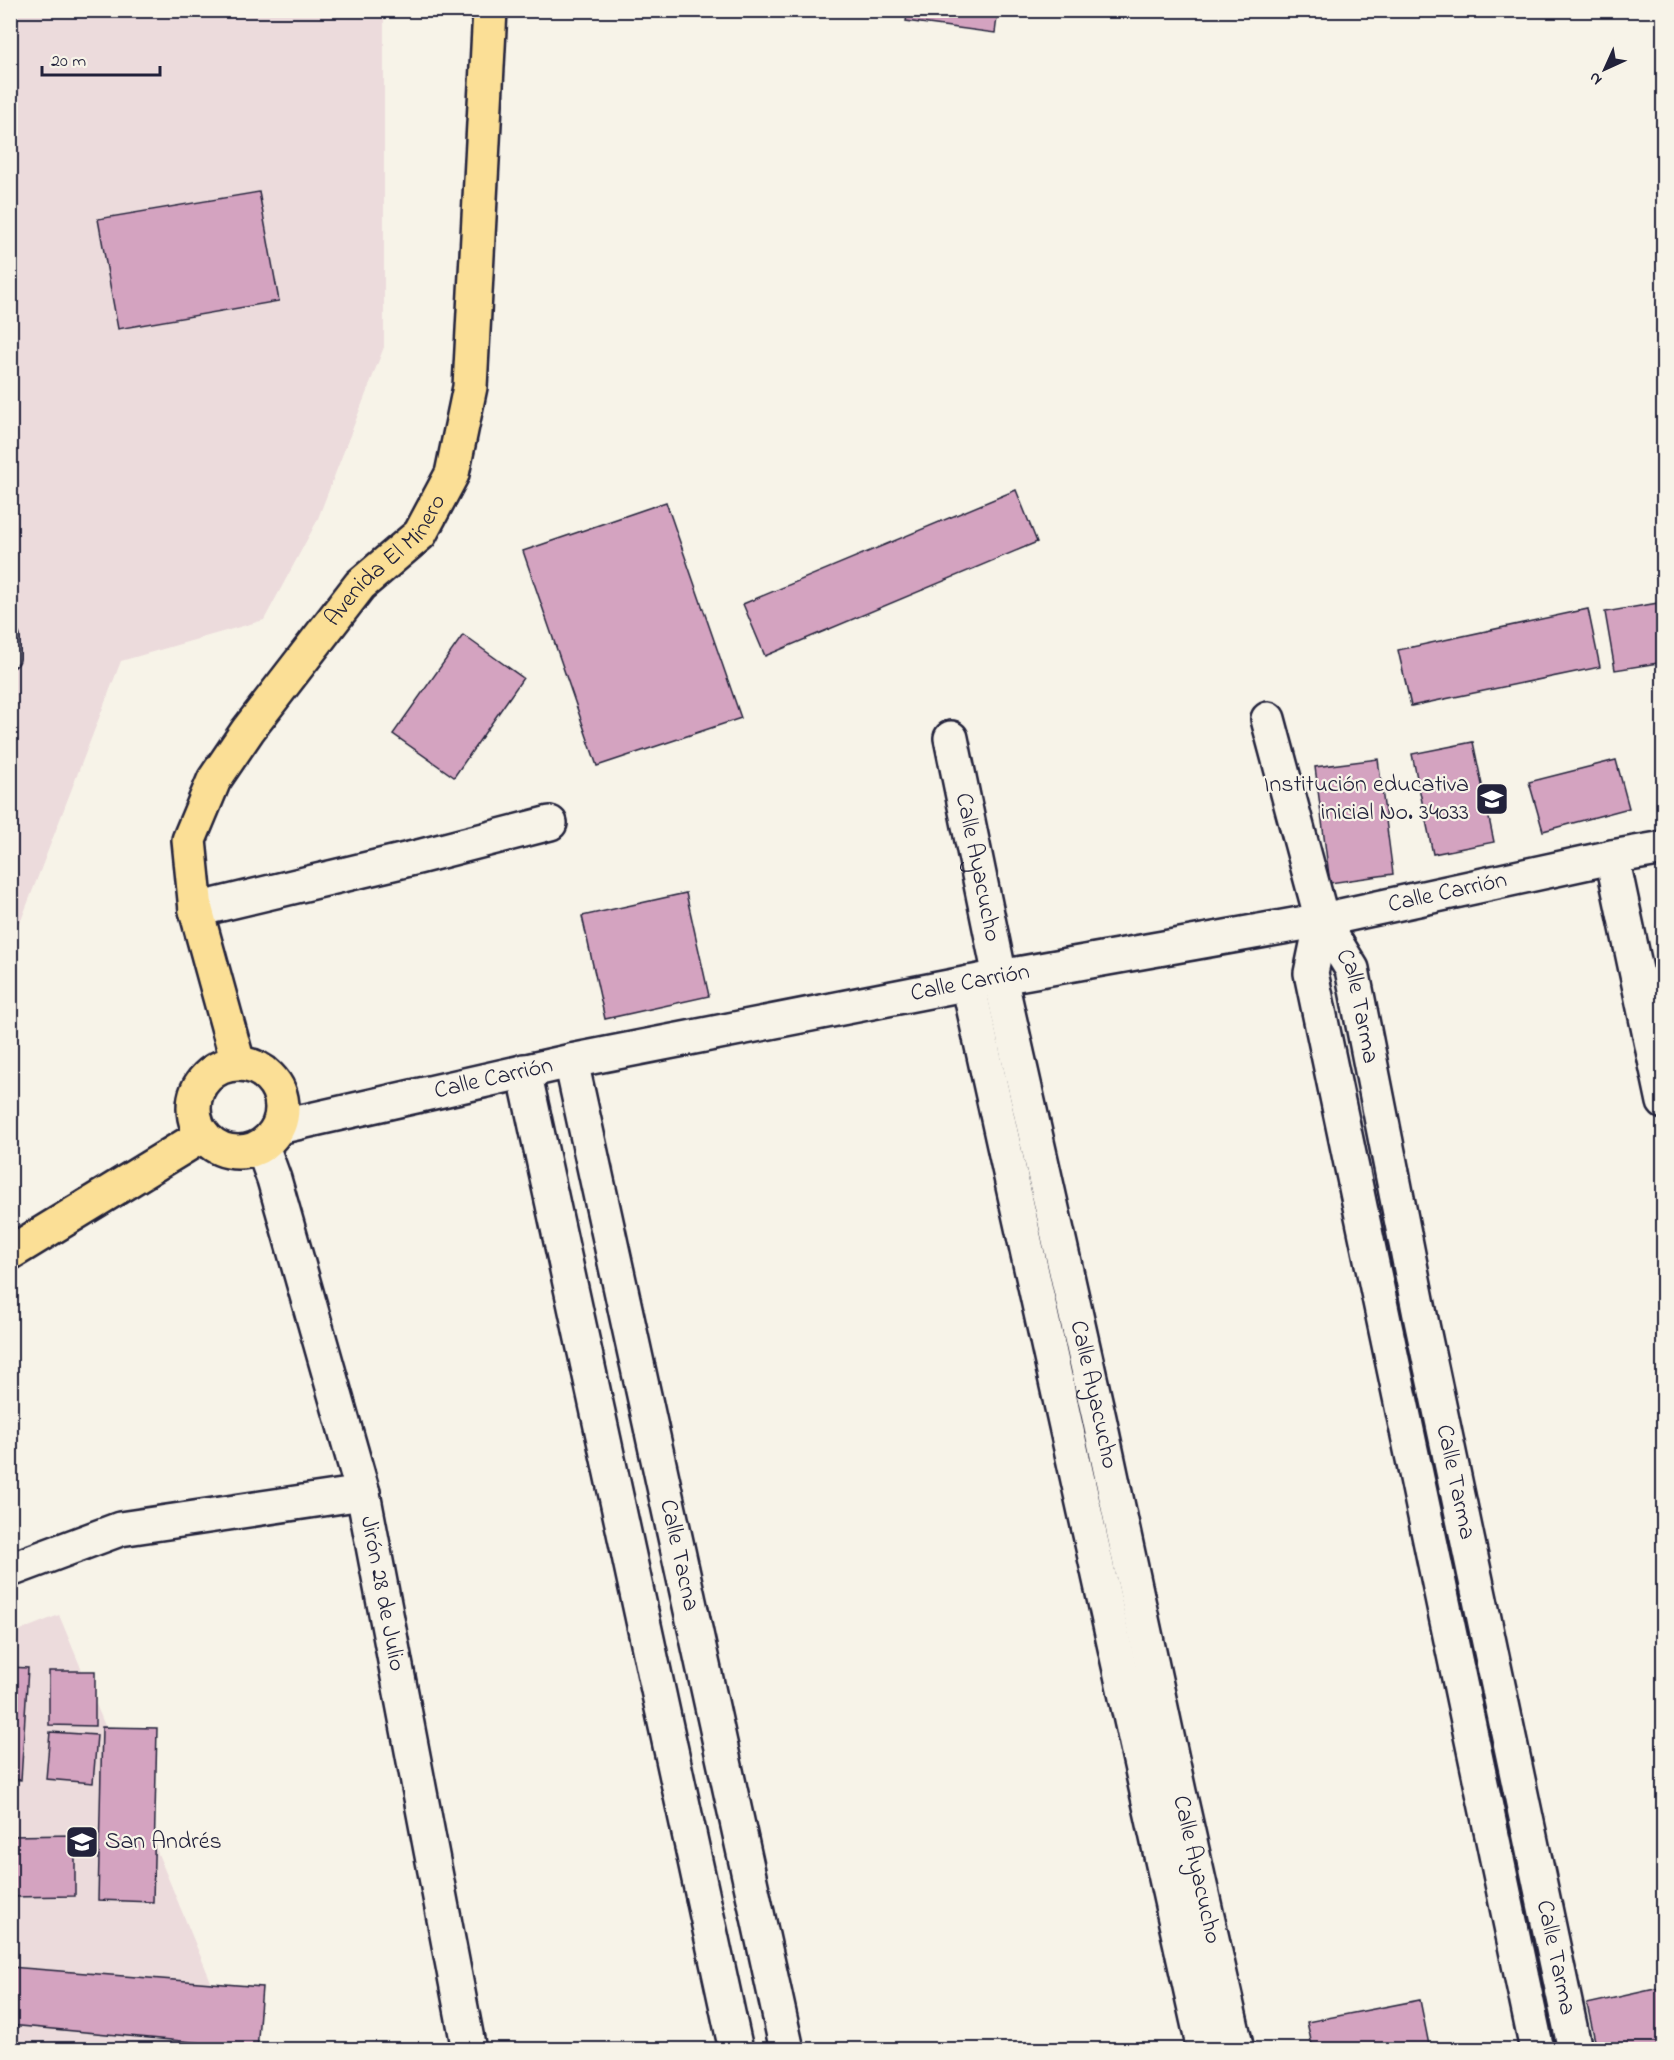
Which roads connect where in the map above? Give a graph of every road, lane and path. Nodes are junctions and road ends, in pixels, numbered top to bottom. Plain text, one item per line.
1 (490, 10) edge
2 (10, 638) edge
3 (10, 657) edge
4 (1268, 719) dead end
5 (951, 738) dead end
6 (550, 823) dead end
7 (1664, 848) edge
8 (1612, 857) junction
9 (195, 910) junction
10 (1322, 920) junction
11 (1000, 977) junction
12 (968, 983) junction
13 (570, 1061) junction
14 (238, 1063) junction
15 (524, 1071) junction
16 (1664, 1102) edge
17 (203, 1135) junction
18 (271, 1137) junction
19 (10, 1253) edge
20 (1420, 1315) junction
21 (1382, 1318) junction
22 (1099, 1418) junction
23 (1066, 1425) junction
24 (363, 1493) junction
25 (10, 1570) edge
26 (1456, 1670) junction
27 (1496, 1670) junction
28 (1164, 1795) junction
29 (738, 1827) junction
30 (688, 1830) junction
31 (1551, 1939) junction
32 (1515, 1946) junction
33 (469, 2049) edge
34 (736, 2049) edge
35 (787, 2049) edge
36 (1204, 2049) edge
37 (1237, 2049) edge
38 (1537, 2049) edge
39 (1575, 2049) edge

1 - 9 main road, Avenida El Minero
2 - 3 lane
4 - 10 street, Calle Tarma
5 - 11 street, Calle Ayacucho
6 - 9 street
7 - 8 street, Calle Carrión
8 - 10 street, Calle Carrión
8 - 16 street
9 - 14 main road, Avenida El Minero
10 - 11 street, Calle Carrión
10 - 20 street, Calle Tarma
10 - 21 street, Calle Tarma
11 - 12 street, Calle Carrión
11 - 22 street, Calle Ayacucho
12 - 13 street, Calle Carrión
12 - 23 street, Calle Ayacucho
13 - 15 street, Calle Carrión
13 - 29 street, Calle Tacna
14 - 17 main road
14 - 18 main road
15 - 18 street, Calle Carrión
15 - 30 street, Calle Tacna
17 - 18 main road
17 - 19 main road
18 - 24 street, Jirón 28 de Julio
20 - 21 street
20 - 27 street, Calle Tarma
21 - 26 street, Calle Tarma
22 - 23 street
22 - 28 street, Calle Ayacucho
23 - 28 street, Calle Ayacucho
24 - 25 street
24 - 33 street, Jirón 28 de Julio
26 - 27 street
26 - 32 street, Calle Tarma
27 - 31 street, Calle Tarma
28 - 36 street, Calle Ayacucho
28 - 37 street, Calle Ayacucho
29 - 30 street
29 - 35 street, Calle Tacna
30 - 34 street, Calle Tacna
31 - 32 street
31 - 39 street, Calle Tarma
32 - 38 street, Calle Tarma

